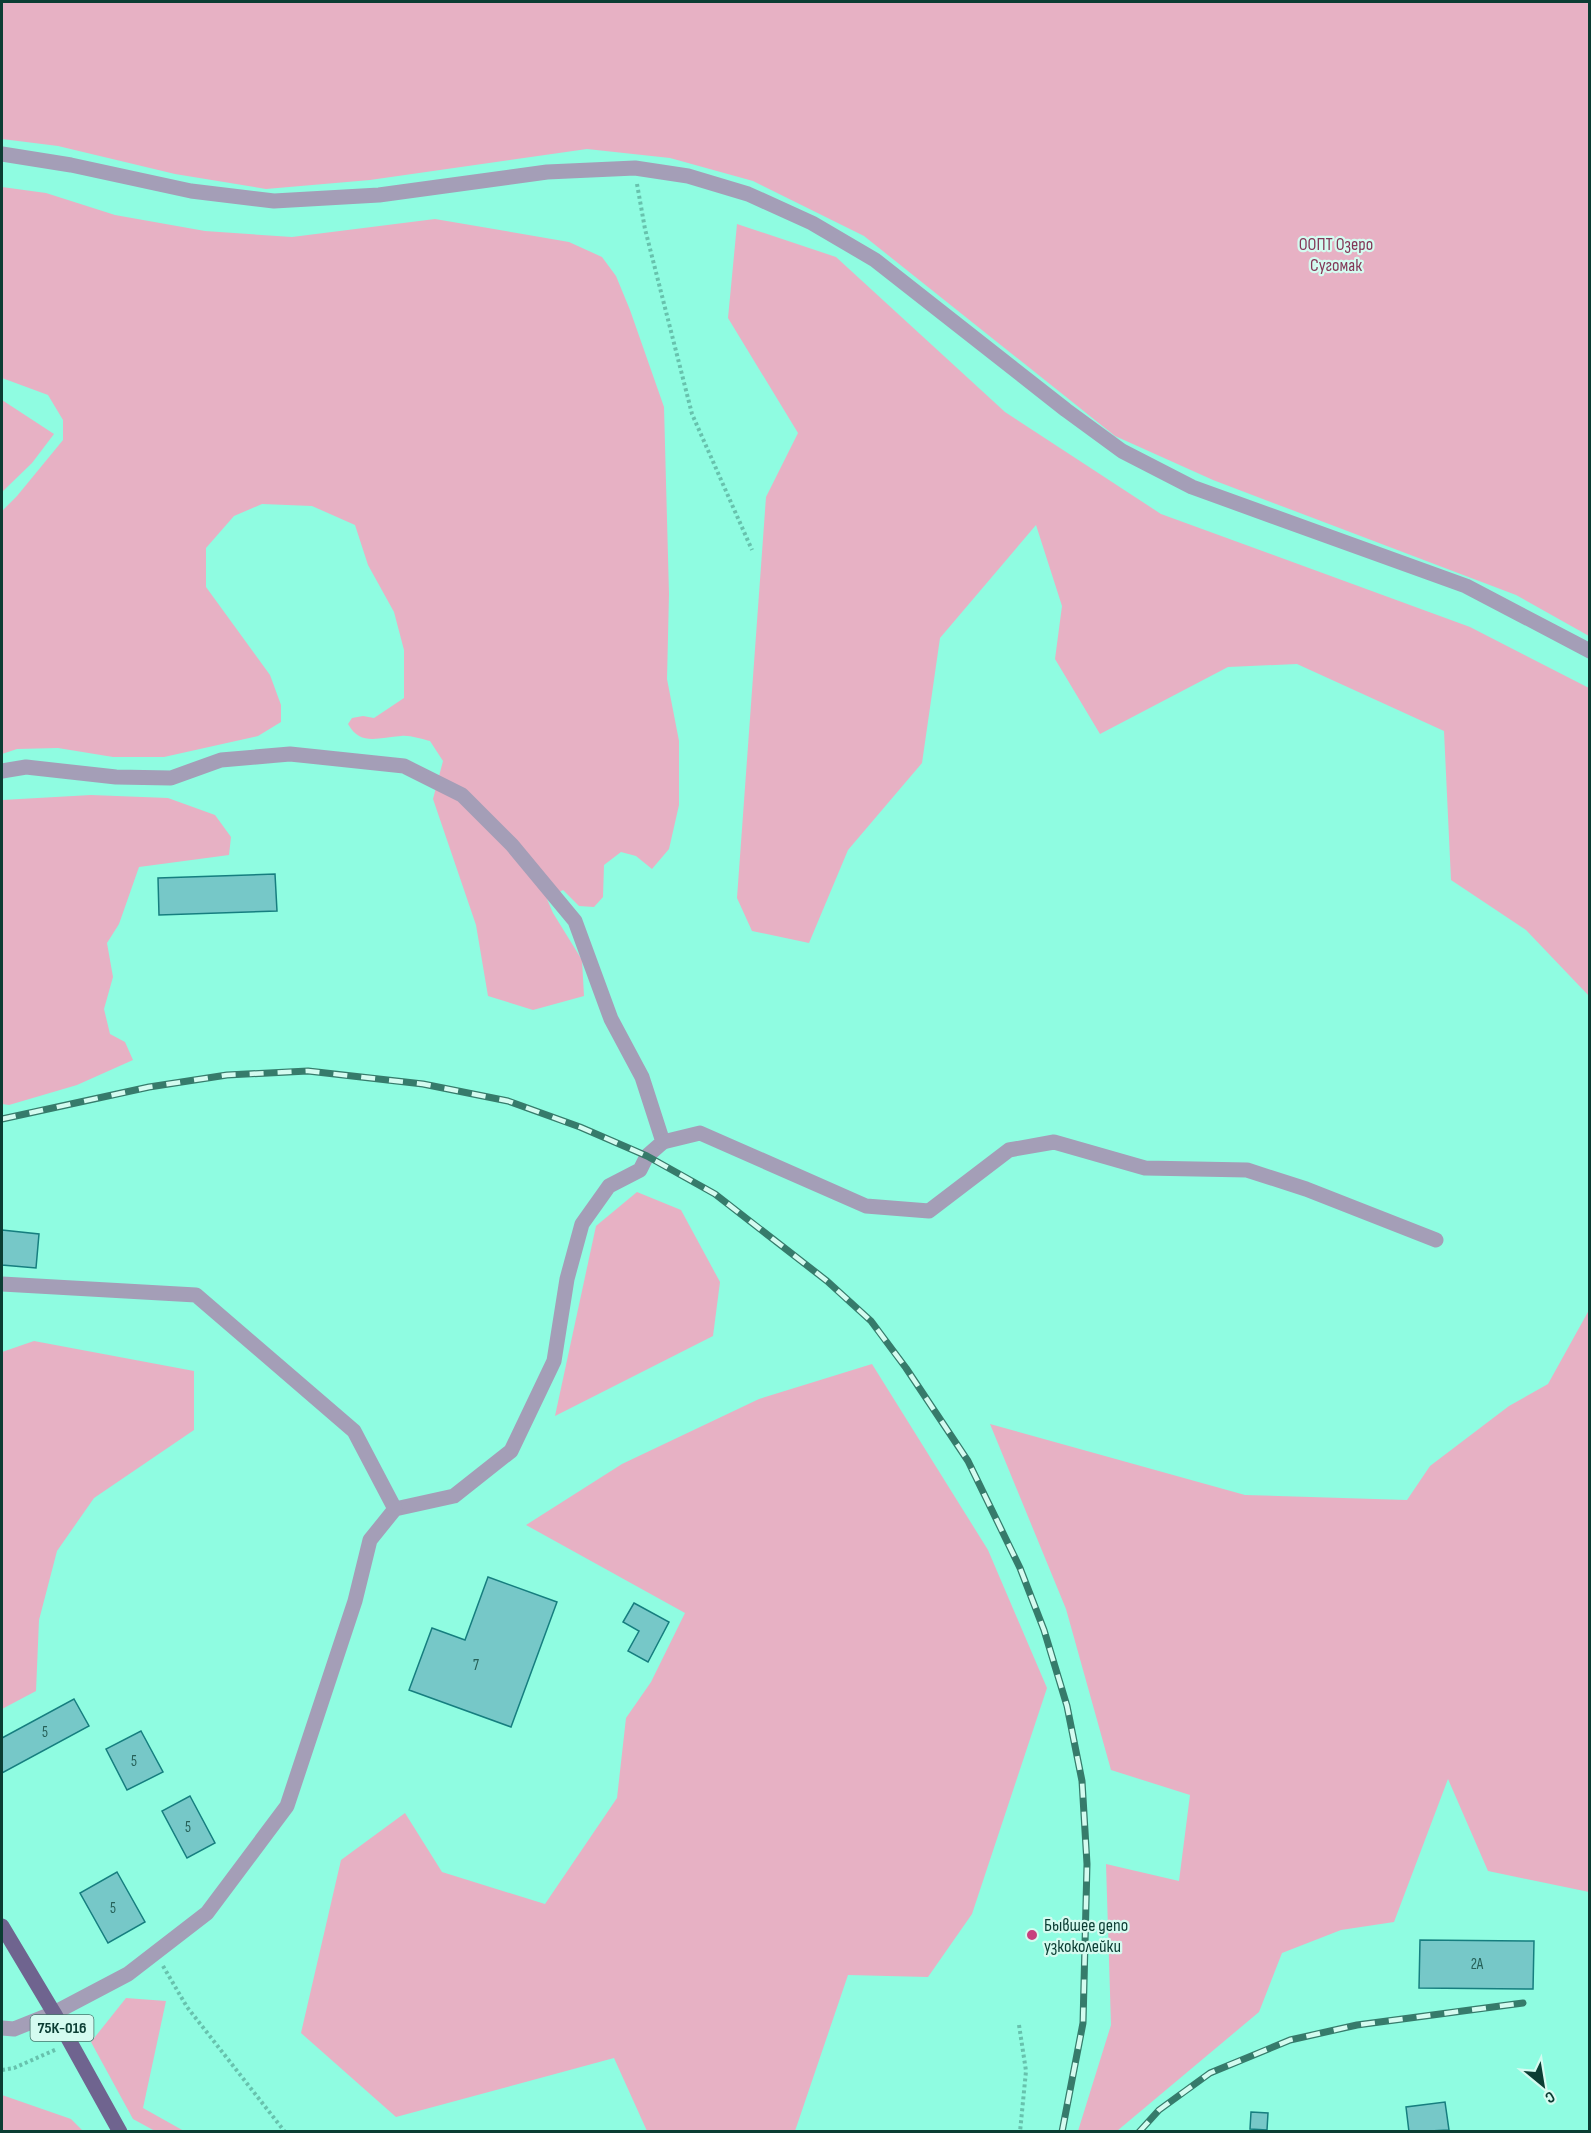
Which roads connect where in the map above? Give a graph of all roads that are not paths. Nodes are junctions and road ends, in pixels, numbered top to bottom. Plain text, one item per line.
1 (2, 154) edge
2 (1590, 651) edge
3 (2, 771) edge
4 (663, 1142) junction
5 (1436, 1240) dead end
6 (2, 1284) edge
7 (395, 1509) junction
8 (2, 1926) edge
9 (54, 2013) junction
10 (2, 2028) edge
11 (120, 2132) edge

1 - 2 street
3 - 4 street
4 - 5 street
4 - 7 street
6 - 7 street
7 - 9 street
8 - 9 main road, 75К-016
9 - 10 street
9 - 11 main road, 75К-016

